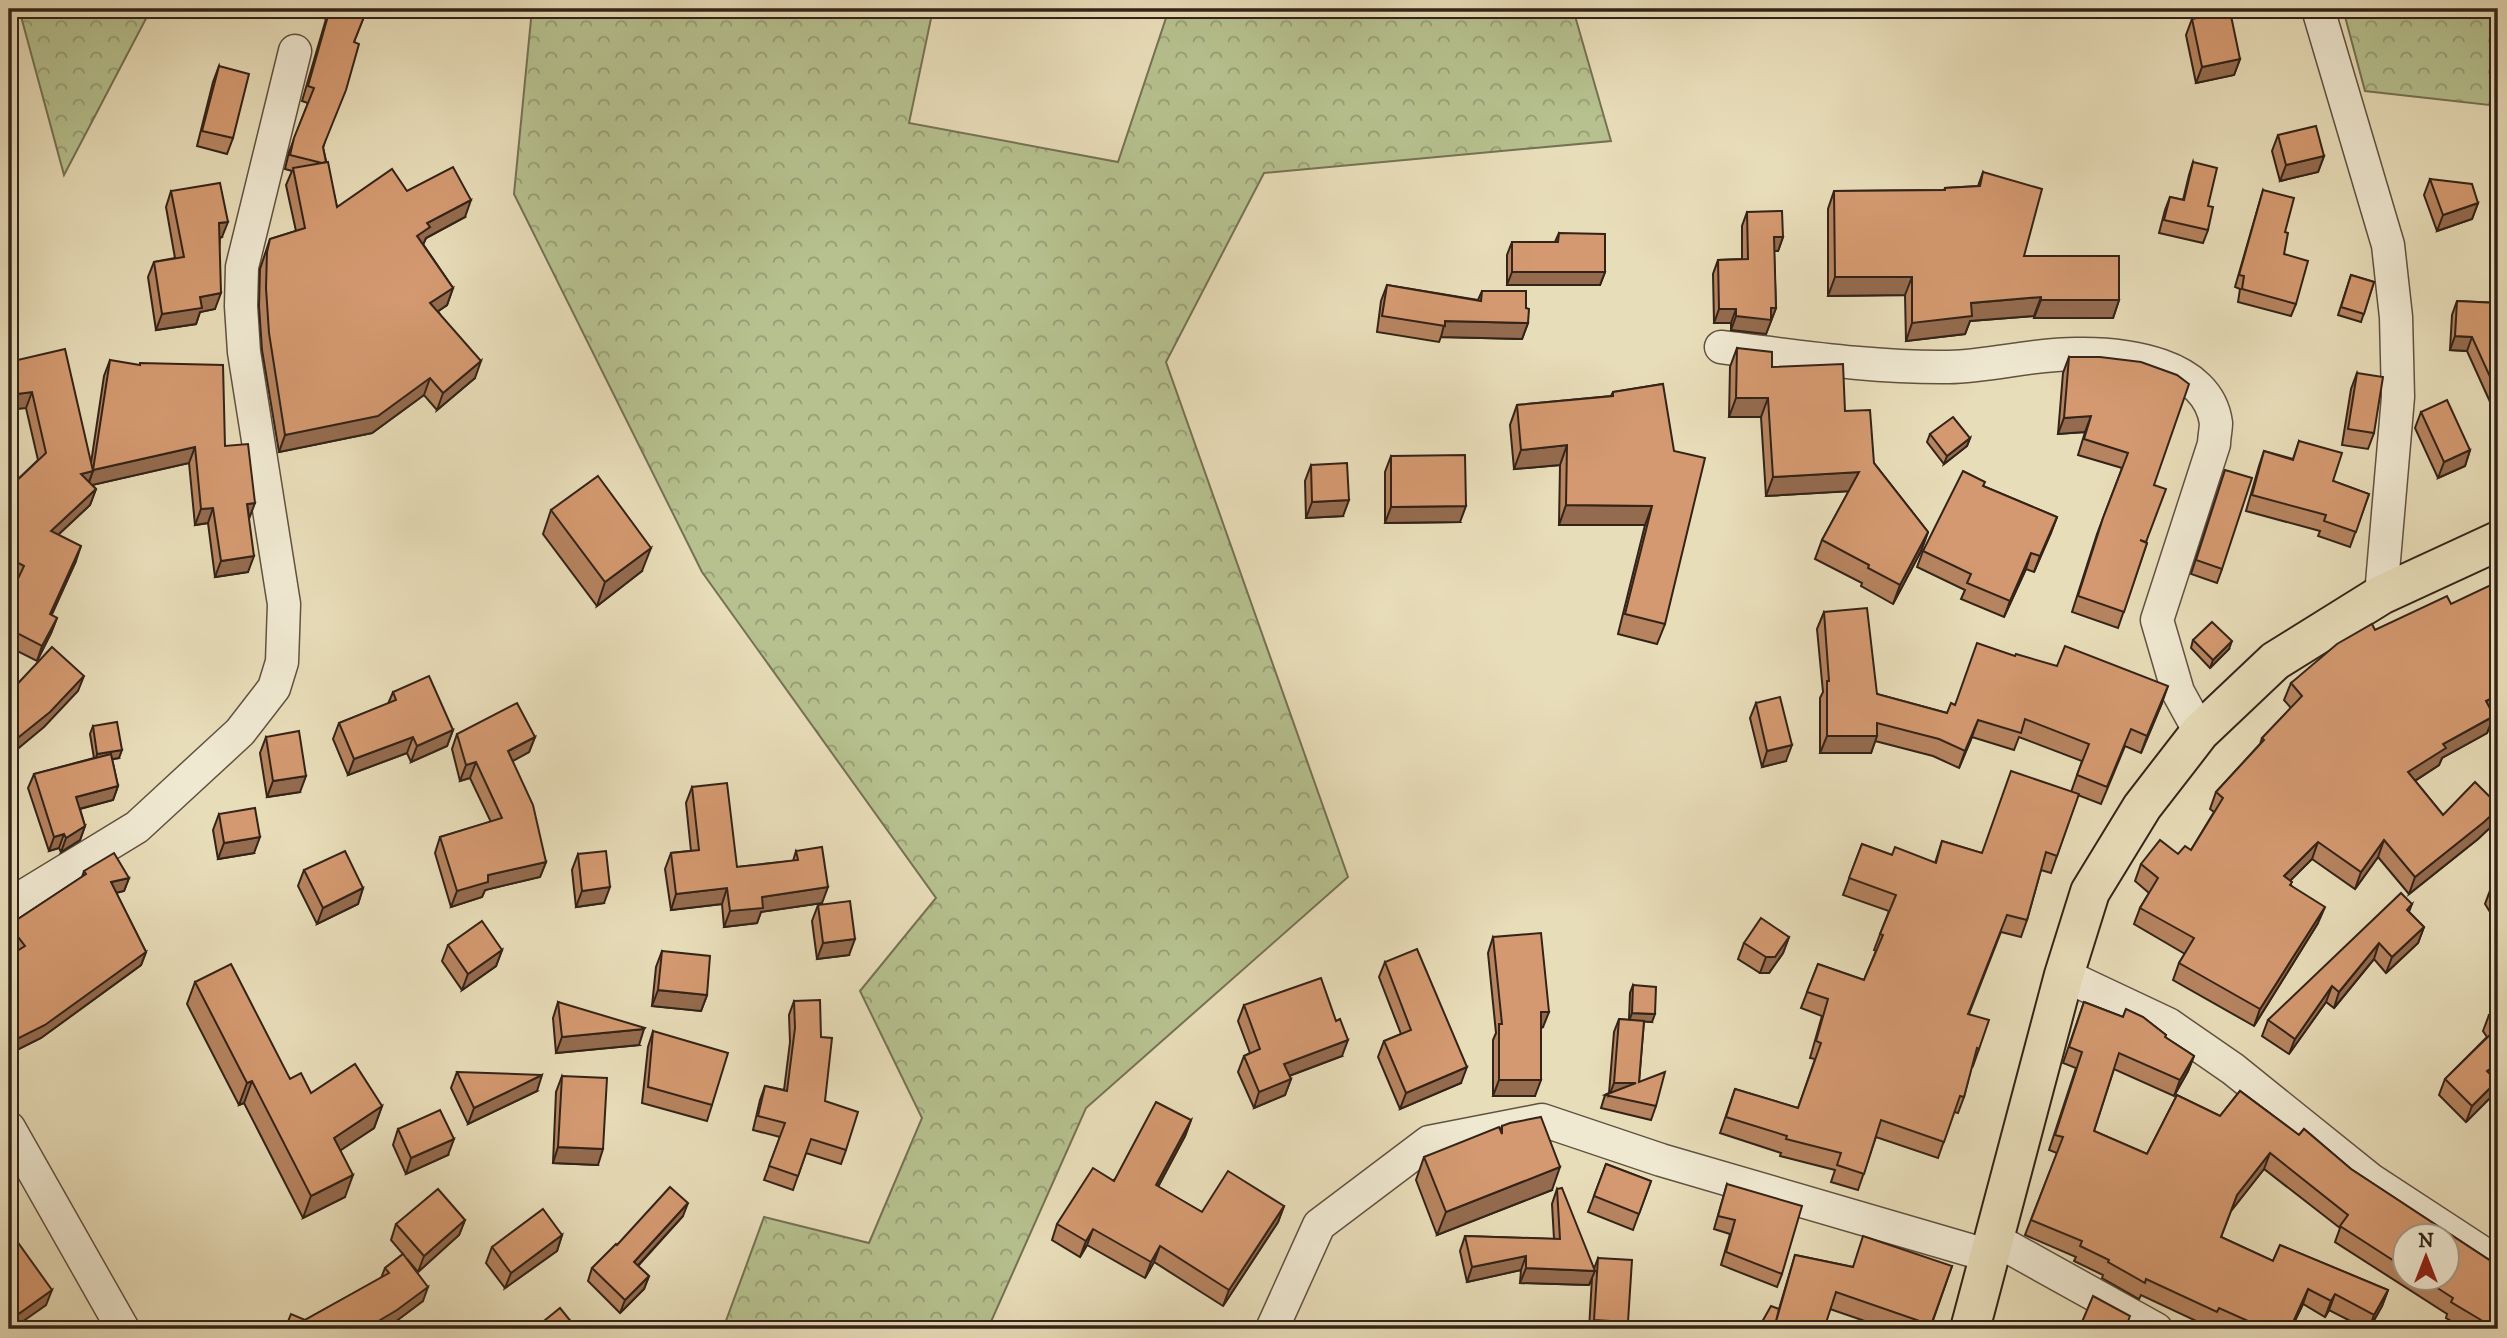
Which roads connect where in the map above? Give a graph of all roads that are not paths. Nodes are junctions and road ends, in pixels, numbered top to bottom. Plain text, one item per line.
1 (2318, 9) edge
2 (295, 51) dead end
3 (1721, 347) dead end
4 (2498, 541) edge
5 (2381, 595) junction
6 (2200, 732) junction
7 (9, 905) edge
8 (2064, 975) junction
9 (9, 1128) edge
10 (1992, 1248) junction
11 (2498, 1263) edge
12 (123, 1329) edge
13 (1272, 1329) edge
14 (1970, 1329) edge
15 (2156, 1329) edge

1 - 5 street
2 - 7 street
3 - 6 street
4 - 5 highway
5 - 6 highway
6 - 8 highway
8 - 10 highway
8 - 11 street
9 - 12 street
10 - 13 street
10 - 14 highway
10 - 15 street

